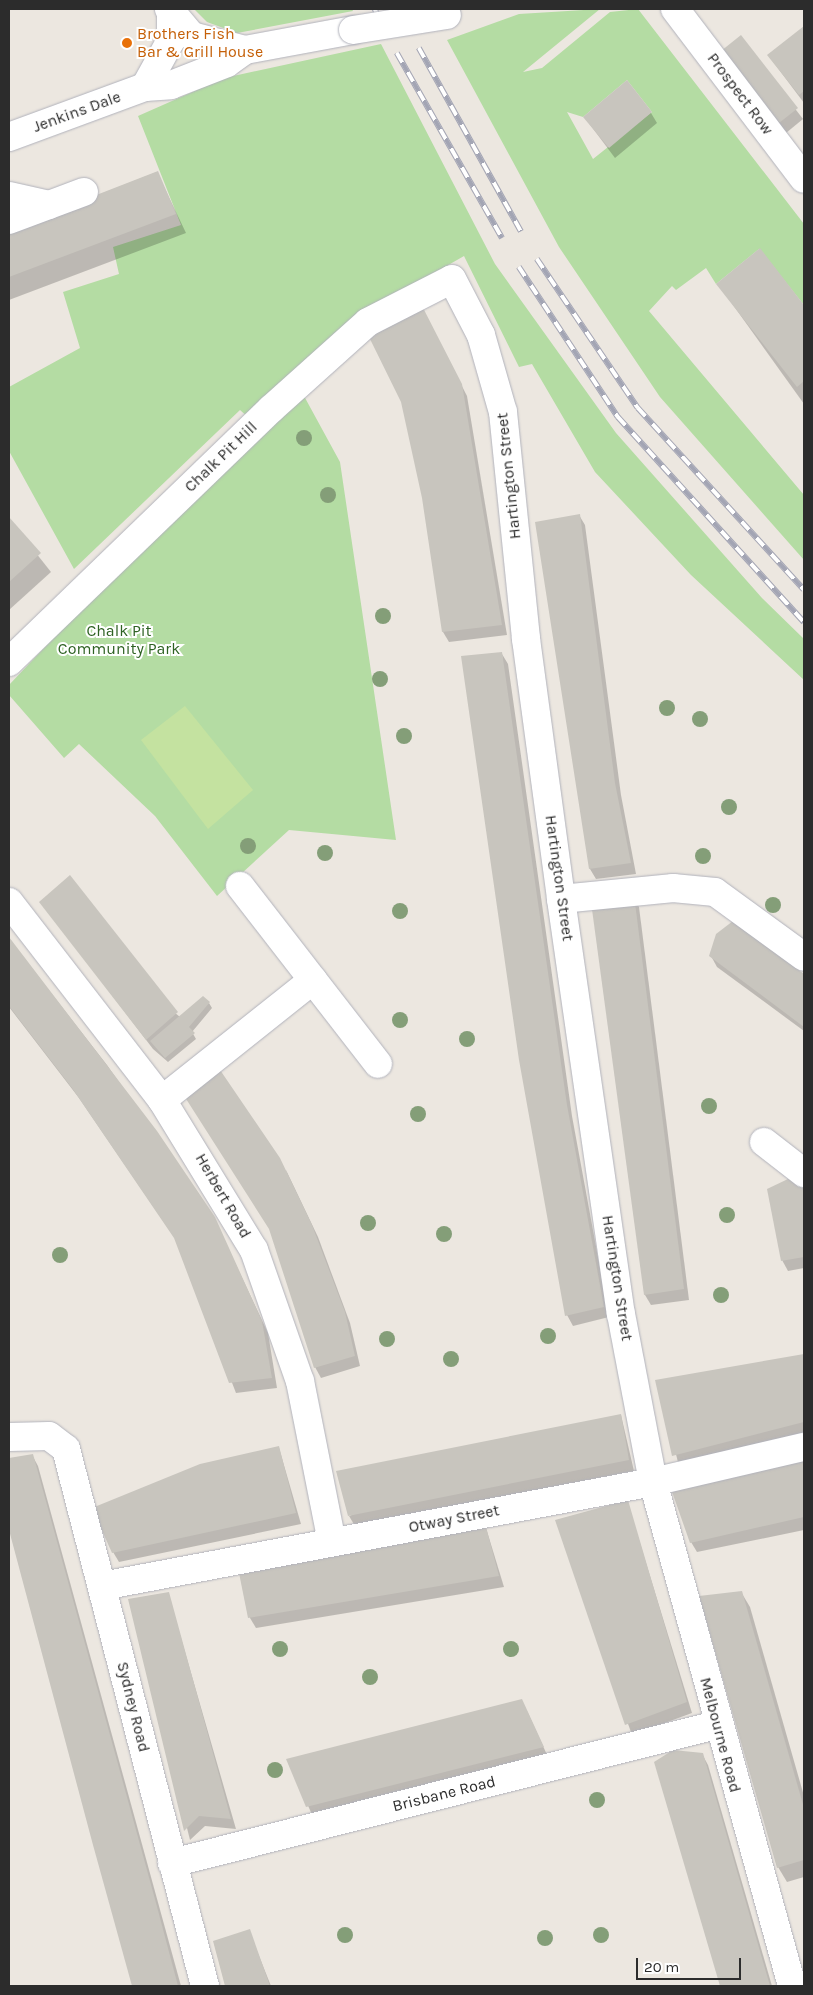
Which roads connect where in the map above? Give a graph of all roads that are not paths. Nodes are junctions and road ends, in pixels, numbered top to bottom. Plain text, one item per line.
1 (675, 9) edge
2 (170, 12) edge
3 (454, 12) edge
4 (245, 50) junction
5 (144, 87) junction
6 (9, 137) edge
7 (804, 179) edge
8 (84, 192) dead end
9 (9, 196) edge
10 (49, 205) junction
11 (9, 220) edge
12 (452, 279) joint
13 (9, 662) edge
14 (240, 886) dead end
15 (561, 899) junction
16 (9, 902) edge
17 (804, 957) edge
18 (313, 980) junction
19 (378, 1064) dead end
20 (162, 1100) junction
21 (764, 1142) dead end
22 (804, 1173) edge
23 (9, 1438) edge
24 (804, 1447) edge
25 (653, 1482) junction
26 (332, 1542) junction
27 (102, 1586) junction
28 (716, 1724) junction
29 (172, 1863) junction
30 (206, 1986) edge
31 (792, 1986) edge

1 - 7 street, Prospect Row
2 - 4 street
2 - 5 street
3 - 4 street, bridge
4 - 5 street, Jenkins Dale
5 - 6 street, Jenkins Dale
8 - 10 street
9 - 10 street
10 - 11 street
12 - 13 street, Chalk Pit Hill
12 - 15 street, Hartington Street
14 - 18 street
15 - 17 street
15 - 25 street, Hartington Street
16 - 20 street, Herbert Road
18 - 19 street
18 - 20 street
20 - 26 street, Herbert Road
21 - 22 street
23 - 27 street, Sydney Road
24 - 25 street, Otway Street
25 - 26 street, Otway Street
25 - 28 street, Melbourne Road
26 - 27 street, Otway Street
27 - 29 street, Sydney Road
28 - 29 street, Brisbane Road
28 - 31 street, Melbourne Road
29 - 30 street, Sydney Road

